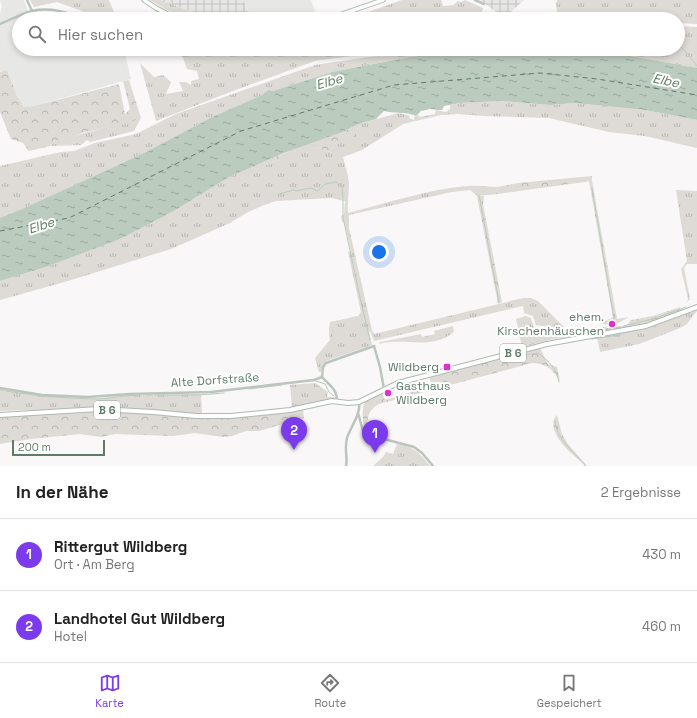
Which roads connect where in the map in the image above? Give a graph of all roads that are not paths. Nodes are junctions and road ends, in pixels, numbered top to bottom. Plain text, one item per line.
1 (27, 0) edge
2 (144, 0) edge
3 (383, 0) edge
4 (475, 0) edge
5 (484, 4) dead end
6 (32, 11) joint
7 (66, 12) edge
8 (164, 12) edge
9 (348, 12) edge
10 (12, 19) edge
11 (0, 20) edge
12 (4, 22) junction
13 (0, 24) edge
14 (697, 307) edge
15 (322, 377) junction
16 (0, 388) edge
17 (384, 389) junction
18 (337, 401) junction
19 (359, 402) junction
20 (358, 413) junction
21 (0, 415) edge
22 (346, 466) edge
23 (433, 466) edge

1 - 6 street
2 - 8 main road
3 - 9 main road
4 - 5 street
6 - 7 street
10 - 12 street
11 - 12 street
12 - 13 street
14 - 17 main road, B 6
15 - 16 street, Alte Dorfstraße
15 - 17 street
15 - 18 street
17 - 19 main road, B 6
18 - 19 main road, B 6
18 - 21 main road, B 6
19 - 20 street
20 - 22 street
20 - 23 street

